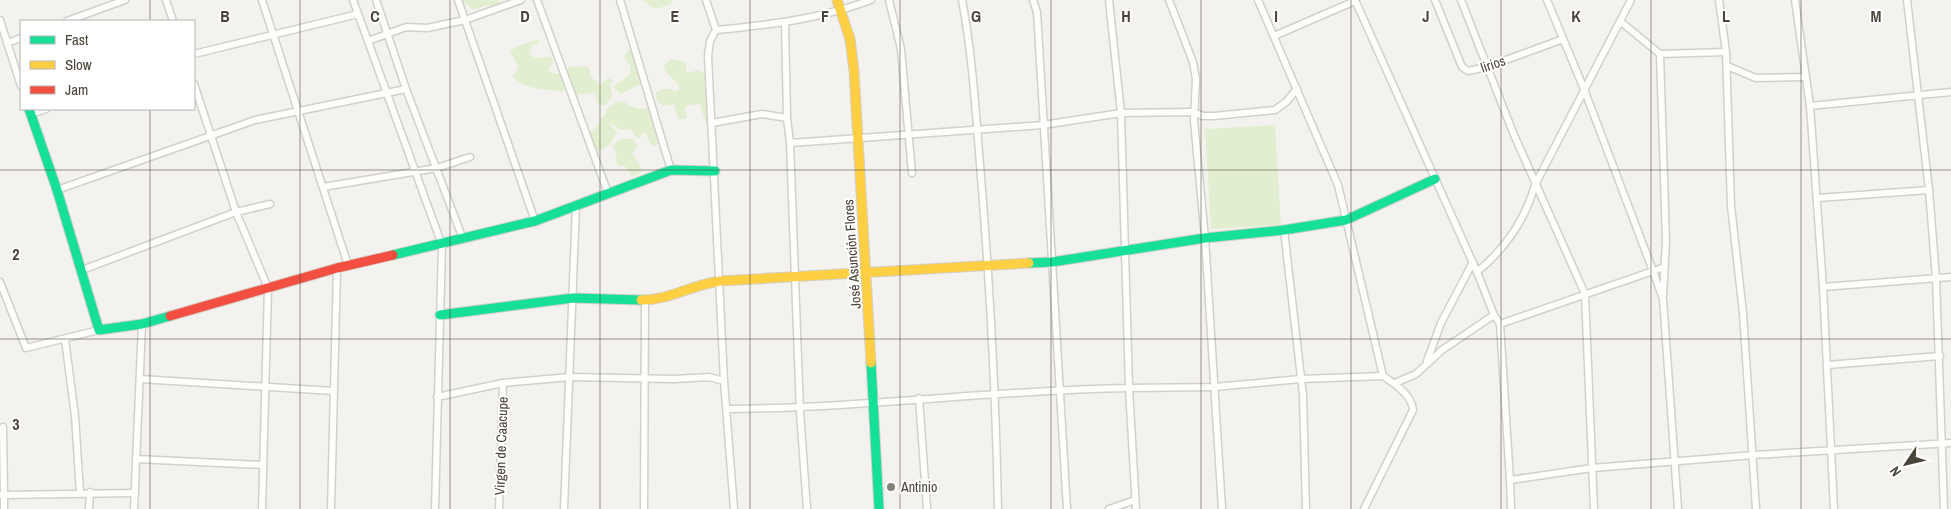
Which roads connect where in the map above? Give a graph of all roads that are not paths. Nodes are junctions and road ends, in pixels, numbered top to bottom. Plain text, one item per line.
1 (124, 0) edge
2 (166, 0) edge
3 (262, 0) edge
4 (352, 0) edge
5 (376, 0) edge
6 (458, 0) edge
7 (521, 0) edge
8 (537, 0) edge
9 (620, 0) edge
10 (706, 0) edge
11 (838, 0) edge
12 (871, 0) edge
13 (889, 0) edge
14 (962, 0) edge
15 (1041, 0) edge
16 (1109, 0) edge
17 (1169, 0) edge
18 (1258, 0) edge
19 (1435, 0) edge
20 (1461, 0) edge
21 (1547, 0) edge
22 (1631, 0) edge
23 (1719, 0) edge
24 (1795, 0) edge
25 (1907, 0) edge
26 (1034, 1) edge
27 (1355, 1) edge
28 (842, 11) junction
29 (358, 14) junction
30 (0, 20) edge
31 (70, 20) edge
32 (173, 20) edge
33 (465, 20) junction
34 (1621, 22) junction
35 (785, 23) junction
36 (716, 30) junction
37 (389, 33) junction
38 (273, 34) junction
39 (1274, 36) junction
40 (20, 38) edge
41 (1563, 39) junction
42 (368, 41) junction
43 (7, 43) junction
44 (1726, 52) junction
45 (195, 54) edge
46 (1660, 54) junction
47 (1727, 66) junction
48 (1487, 67) junction
49 (1806, 77) junction
50 (20, 83) edge
51 (195, 87) edge
52 (406, 89) junction
53 (1297, 89) junction
54 (1584, 89) junction
55 (1951, 92) edge
56 (387, 94) junction
57 (1918, 95) junction
58 (1810, 106) junction
59 (298, 111) junction
60 (30, 112) edge
61 (1193, 112) junction
62 (1121, 113) junction
63 (786, 118) junction
64 (712, 123) junction
65 (1043, 125) junction
66 (977, 130) junction
67 (209, 135) junction
68 (910, 135) junction
69 (858, 139) junction
70 (790, 143) junction
71 (470, 158) dead end
72 (437, 168) junction
73 (671, 170) junction
74 (715, 170) junction
75 (415, 171) junction
76 (912, 173) dead end
77 (1435, 178) junction
78 (1535, 185) junction
79 (322, 187) junction
80 (57, 190) junction
81 (1929, 190) junction
82 (608, 194) junction
83 (1818, 198) junction
84 (270, 204) dead end
85 (576, 206) junction
86 (236, 212) junction
87 (1346, 220) junction
88 (535, 222) junction
89 (1284, 230) junction
90 (1205, 238) junction
91 (463, 239) junction
92 (442, 245) junction
93 (1124, 251) junction
94 (1052, 262) junction
95 (1473, 262) junction
96 (348, 266) junction
97 (988, 266) junction
98 (1665, 267) junction
99 (337, 268) junction
100 (82, 270) junction
101 (1653, 270) junction
102 (1477, 272) junction
103 (867, 273) junction
104 (794, 277) junction
105 (1951, 277) edge
106 (1936, 278) junction
107 (720, 281) junction
108 (0, 282) edge
109 (1823, 287) junction
110 (268, 288) junction
111 (1585, 294) junction
112 (573, 298) junction
113 (1663, 299) junction
114 (645, 300) junction
115 (440, 315) junction
116 (1494, 315) junction
117 (142, 324) junction
118 (1500, 324) junction
119 (99, 330) junction
120 (65, 339) junction
121 (1940, 356) junction
122 (1426, 365) junction
123 (1827, 365) junction
124 (1383, 376) junction
125 (570, 377) junction
126 (140, 379) junction
127 (646, 379) junction
128 (1301, 379) junction
129 (724, 381) junction
130 (503, 383) junction
131 (1395, 383) junction
132 (265, 385) junction
133 (1129, 388) junction
134 (1214, 388) junction
135 (1061, 389) junction
136 (333, 391) junction
137 (996, 394) junction
138 (437, 398) junction
139 (919, 398) junction
140 (873, 401) junction
141 (800, 408) junction
142 (728, 409) junction
143 (3, 427) dead end
144 (1942, 443) junction
145 (1951, 443) edge
146 (1832, 451) junction
147 (1754, 454) junction
148 (136, 459) junction
149 (1676, 462) junction
150 (263, 465) junction
151 (1592, 468) junction
152 (1510, 480) junction
153 (90, 492) junction
154 (80, 493) junction
155 (135, 493) junction
156 (2, 495) edge
157 (1135, 500) junction
158 (4, 509) edge
159 (89, 509) edge
160 (134, 509) edge
161 (262, 509) edge
162 (331, 509) edge
163 (435, 509) edge
164 (499, 509) edge
165 (564, 509) edge
166 (644, 509) edge
167 (734, 509) edge
168 (807, 509) edge
169 (880, 509) edge
170 (927, 509) edge
171 (998, 509) edge
172 (1067, 509) edge
173 (1109, 509) edge
174 (1136, 509) edge
175 (1222, 509) edge
176 (1306, 509) edge
177 (1364, 509) edge
178 (1511, 509) edge
179 (1594, 509) edge
180 (1678, 509) edge
181 (1756, 509) edge
182 (1834, 509) edge
183 (1944, 509) edge

1 - 31 street
2 - 32 street
3 - 38 street
4 - 29 street
5 - 37 street
6 - 33 street
7 - 33 street
8 - 82 street
9 - 73 street
10 - 36 street
11 - 28 street, José Asunción Flores
12 - 28 street
13 - 68 street
14 - 66 street
15 - 26 street
16 - 62 street
17 - 61 street
18 - 39 street
19 - 48 street, lirios
20 - 48 street
21 - 41 street
22 - 34 street
23 - 44 street
24 - 49 street
25 - 57 street
26 - 65 street
27 - 39 street
27 - 77 street
28 - 35 street
28 - 69 street, José Asunción Flores
29 - 38 street
29 - 42 street
30 - 43 street
33 - 37 street
33 - 88 street
34 - 46 street
34 - 54 street
35 - 36 street
35 - 63 street
36 - 64 street
37 - 42 street
37 - 52 street
38 - 45 street
38 - 59 street
39 - 53 street
40 - 43 street
41 - 48 street, lirios
41 - 54 street
42 - 56 street
43 - 50 street
44 - 46 street
44 - 47 street
46 - 98 street
47 - 49 street
47 - 147 street
48 - 78 street
49 - 58 street
51 - 67 street
52 - 56 street
52 - 72 street
53 - 61 street
53 - 87 street
54 - 78 street
54 - 101 street
55 - 57 street
56 - 59 street
56 - 75 street
57 - 58 street
57 - 81 street
58 - 83 street
59 - 67 street
59 - 79 street
60 - 80 street
61 - 62 street
61 - 90 street
62 - 65 street
62 - 93 street
63 - 64 street
63 - 70 street
64 - 74 street
65 - 66 street
65 - 94 street
66 - 68 street
66 - 97 street
67 - 80 street
67 - 86 street
68 - 69 street
68 - 76 street
69 - 70 street
69 - 103 street, José Asunción Flores
70 - 104 street
71 - 72 street
72 - 75 street
72 - 91 street
73 - 74 street
73 - 82 street
74 - 107 street
75 - 79 street
75 - 92 street
77 - 87 street
77 - 95 street
78 - 102 street
78 - 111 street
79 - 96 street
80 - 100 street
81 - 83 street
81 - 106 street
82 - 85 street
83 - 109 street
84 - 86 street
85 - 88 street
85 - 112 street
86 - 100 street
86 - 110 street
87 - 89 street
87 - 124 street
88 - 91 street
89 - 90 street
89 - 128 street
90 - 93 street
90 - 134 street
91 - 92 street
92 - 96 street
92 - 115 street
93 - 94 street
93 - 133 street
94 - 97 street
94 - 135 street
95 - 102 street
95 - 122 street
96 - 99 street
97 - 103 street
97 - 137 street
98 - 101 street
98 - 113 street
99 - 110 street
99 - 136 street
100 - 119 street
101 - 111 street
101 - 113 street
102 - 116 street
103 - 104 street
103 - 140 street, José Asunción Flores
104 - 107 street
104 - 141 street
105 - 106 street
106 - 109 street
106 - 121 street
107 - 114 street
107 - 129 street
108 - 120 street
109 - 123 street
110 - 117 street
110 - 132 street
111 - 118 street
111 - 151 street
112 - 114 street
112 - 115 street
112 - 125 street
113 - 149 street
114 - 127 street
115 - 138 street
116 - 118 street
116 - 122 street
117 - 119 street
117 - 126 street
118 - 152 street
119 - 120 street
120 - 154 street
121 - 123 street
121 - 144 street
122 - 131 street
123 - 146 street
124 - 128 street
124 - 131 street
125 - 127 street
125 - 130 street
125 - 165 street
126 - 132 street
126 - 148 street
127 - 129 street
127 - 166 street
128 - 134 street
128 - 176 street
129 - 142 street
130 - 138 street
130 - 164 street, Virgen de Caacupe
131 - 177 street
132 - 136 street
132 - 150 street
133 - 134 street
133 - 135 street
133 - 157 street
134 - 175 street
135 - 137 street
135 - 172 street
136 - 162 street
137 - 139 street
137 - 171 street
138 - 163 street
139 - 140 street
139 - 170 street
140 - 141 street
140 - 169 street, José Asunción Flores
141 - 142 street
141 - 168 street
142 - 167 street
143 - 156 street
144 - 145 street
144 - 146 street
144 - 183 street
146 - 147 street
146 - 182 street
147 - 149 street
147 - 181 street
148 - 150 street
148 - 155 street
149 - 151 street
149 - 180 street
150 - 161 street
151 - 152 street
151 - 179 street
152 - 178 street
153 - 154 street
153 - 155 street
153 - 159 street
154 - 156 street
155 - 160 street
156 - 158 street
157 - 173 street
157 - 174 street

